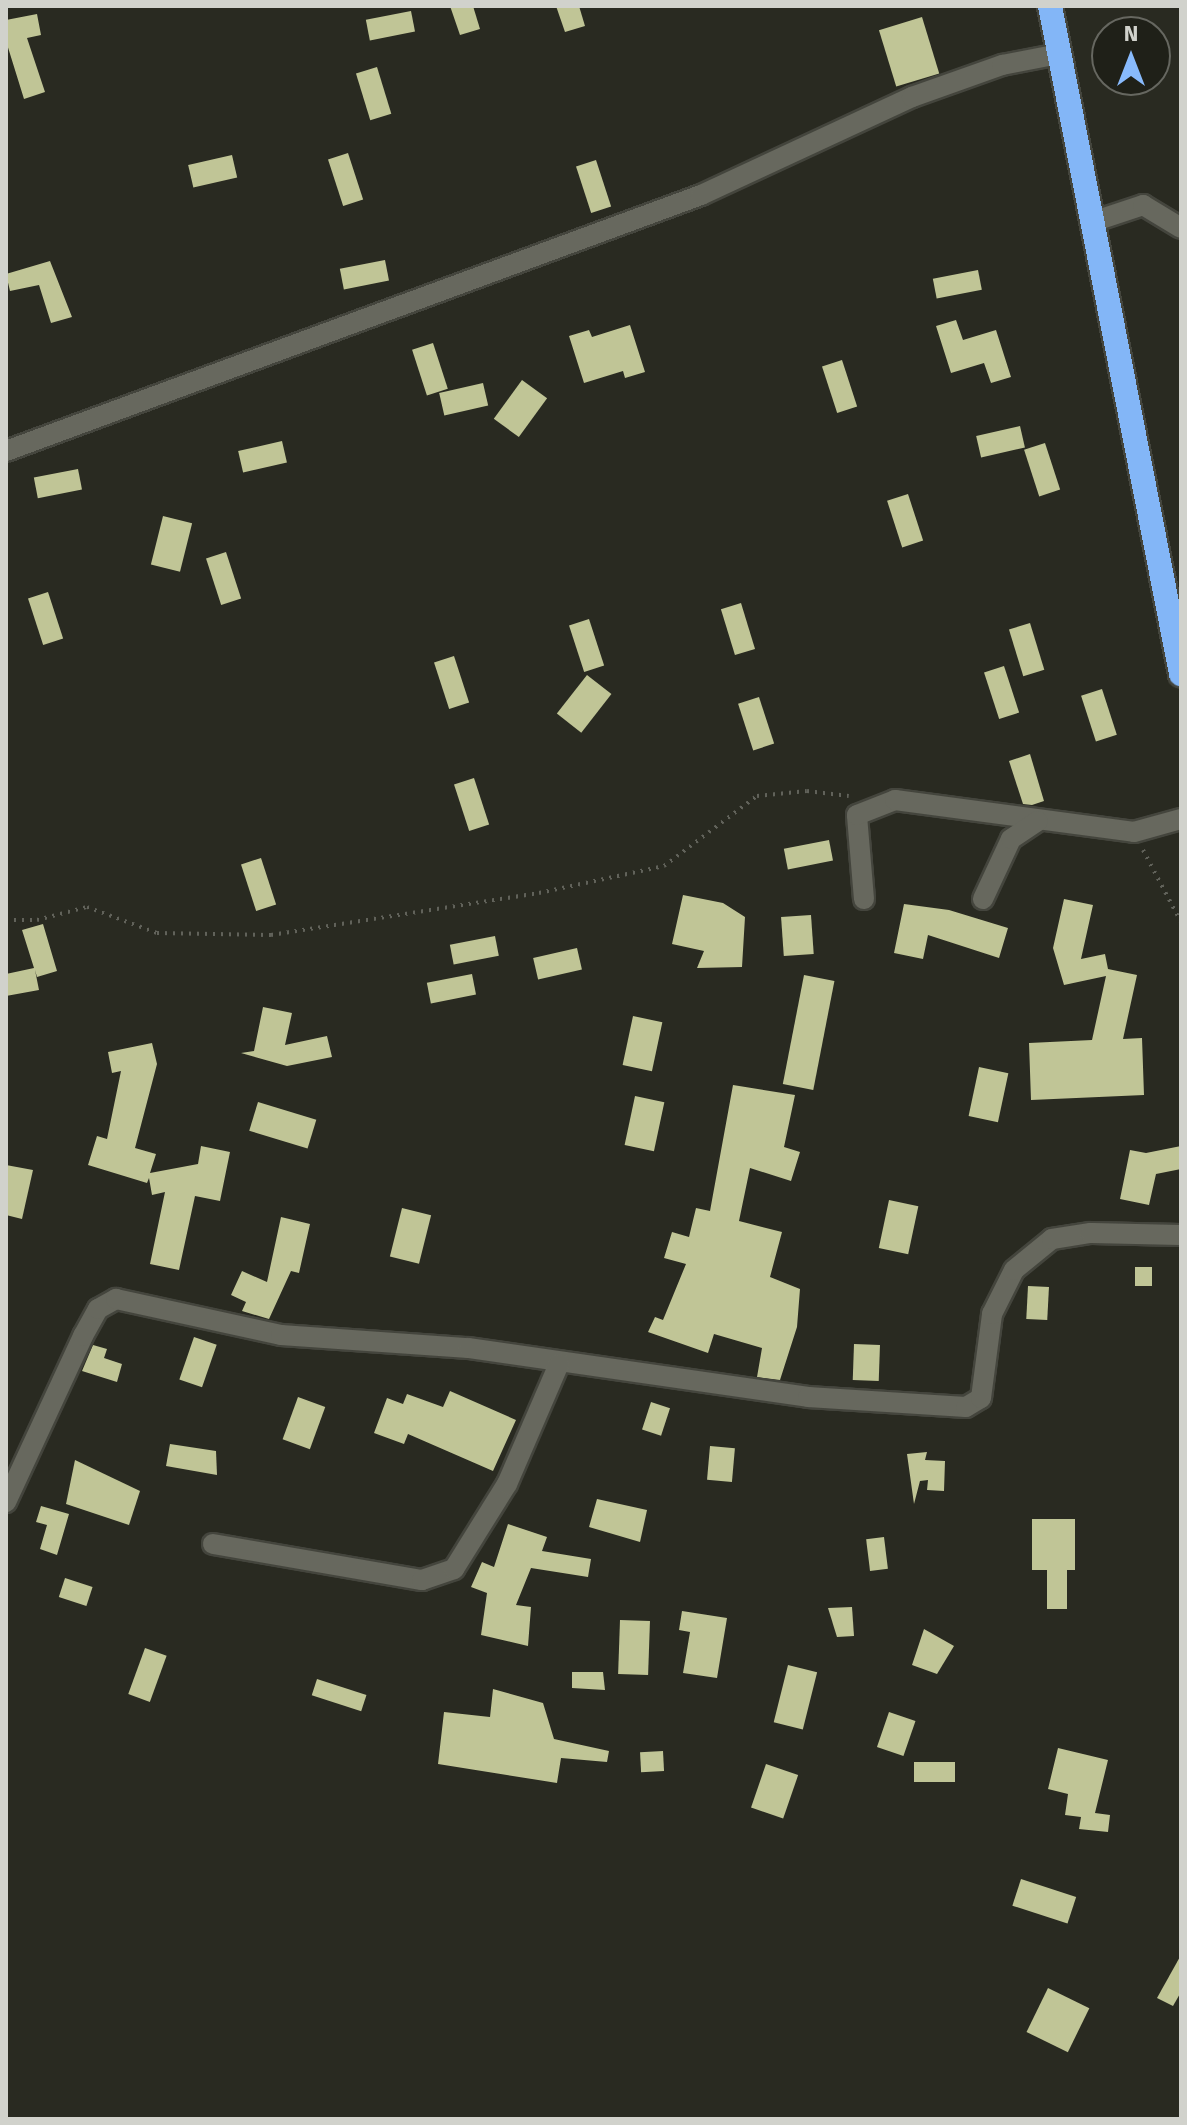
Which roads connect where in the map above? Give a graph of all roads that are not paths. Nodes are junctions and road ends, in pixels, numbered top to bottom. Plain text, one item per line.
1 (1050, 6) edge
2 (1059, 54) junction
3 (1092, 222) junction
4 (1181, 228) edge
5 (6, 451) edge
6 (1181, 674) edge
7 (1181, 819) edge
8 (1038, 821) junction
9 (864, 899) dead end
10 (983, 899) dead end
11 (1181, 1235) edge
12 (559, 1364) junction
13 (6, 1502) edge
14 (213, 1544) dead end

1 - 2 highway
2 - 3 highway
2 - 5 street
3 - 4 street
3 - 6 highway
7 - 8 street
8 - 9 street
8 - 10 street
11 - 12 street
12 - 13 street
12 - 14 street

